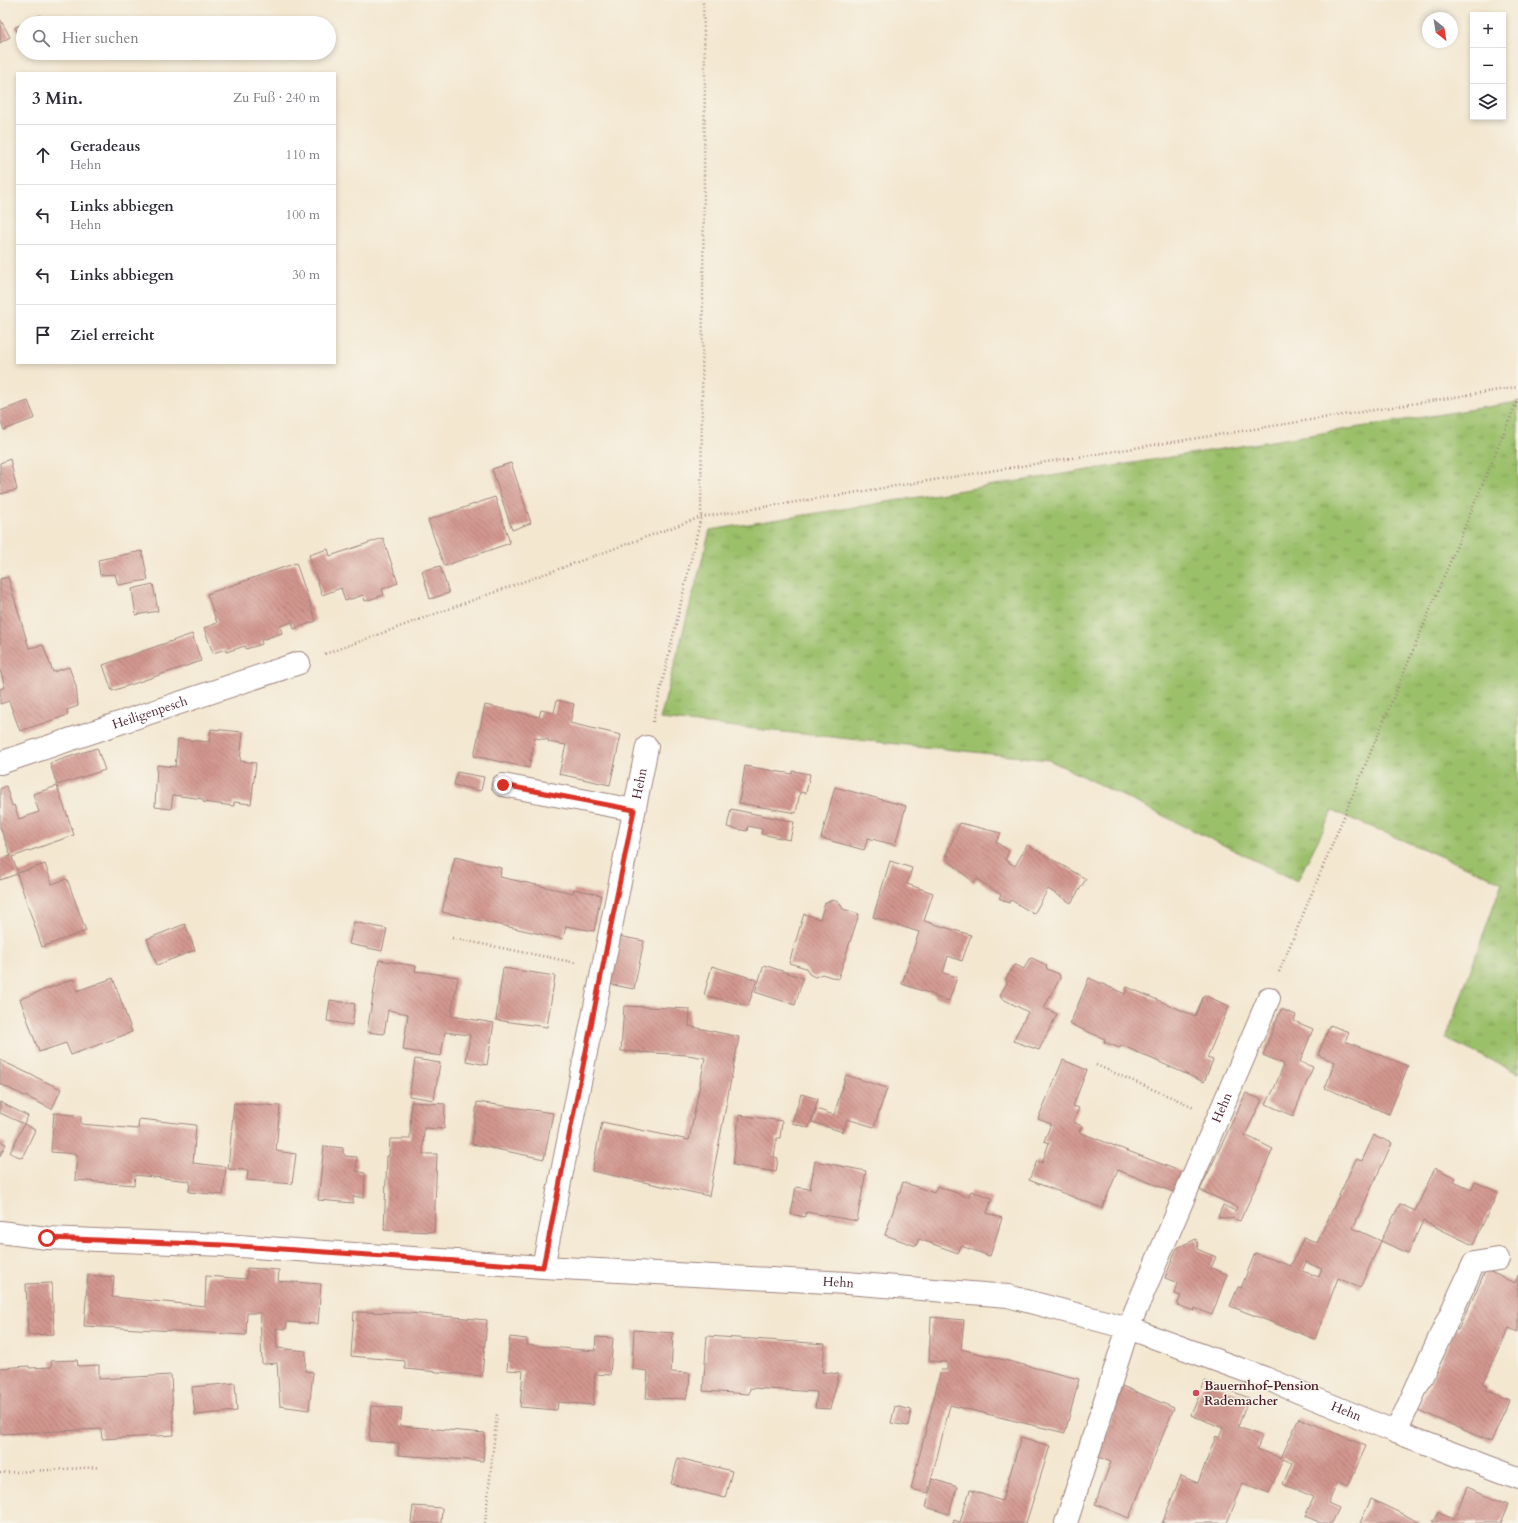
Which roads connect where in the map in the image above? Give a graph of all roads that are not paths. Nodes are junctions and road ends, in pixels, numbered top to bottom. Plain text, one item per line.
1 (299, 663) road end
2 (647, 747) road end
3 (0, 763) edge
4 (503, 785) dead end
5 (634, 810) junction
6 (1269, 998) road end
7 (0, 1232) edge
8 (1498, 1258) dead end
9 (543, 1267) junction
10 (1128, 1328) junction
11 (1396, 1432) junction
12 (1518, 1478) edge
13 (1066, 1523) edge

1 - 3 street, Heiligenpesch
2 - 5 street, Hehn
4 - 5 street
5 - 9 street, Hehn
6 - 10 street, Hehn
7 - 9 street, Hehn
8 - 11 street
9 - 10 street, Hehn
10 - 11 street, Hehn
10 - 13 street, Hehn
11 - 12 street, Hehn

